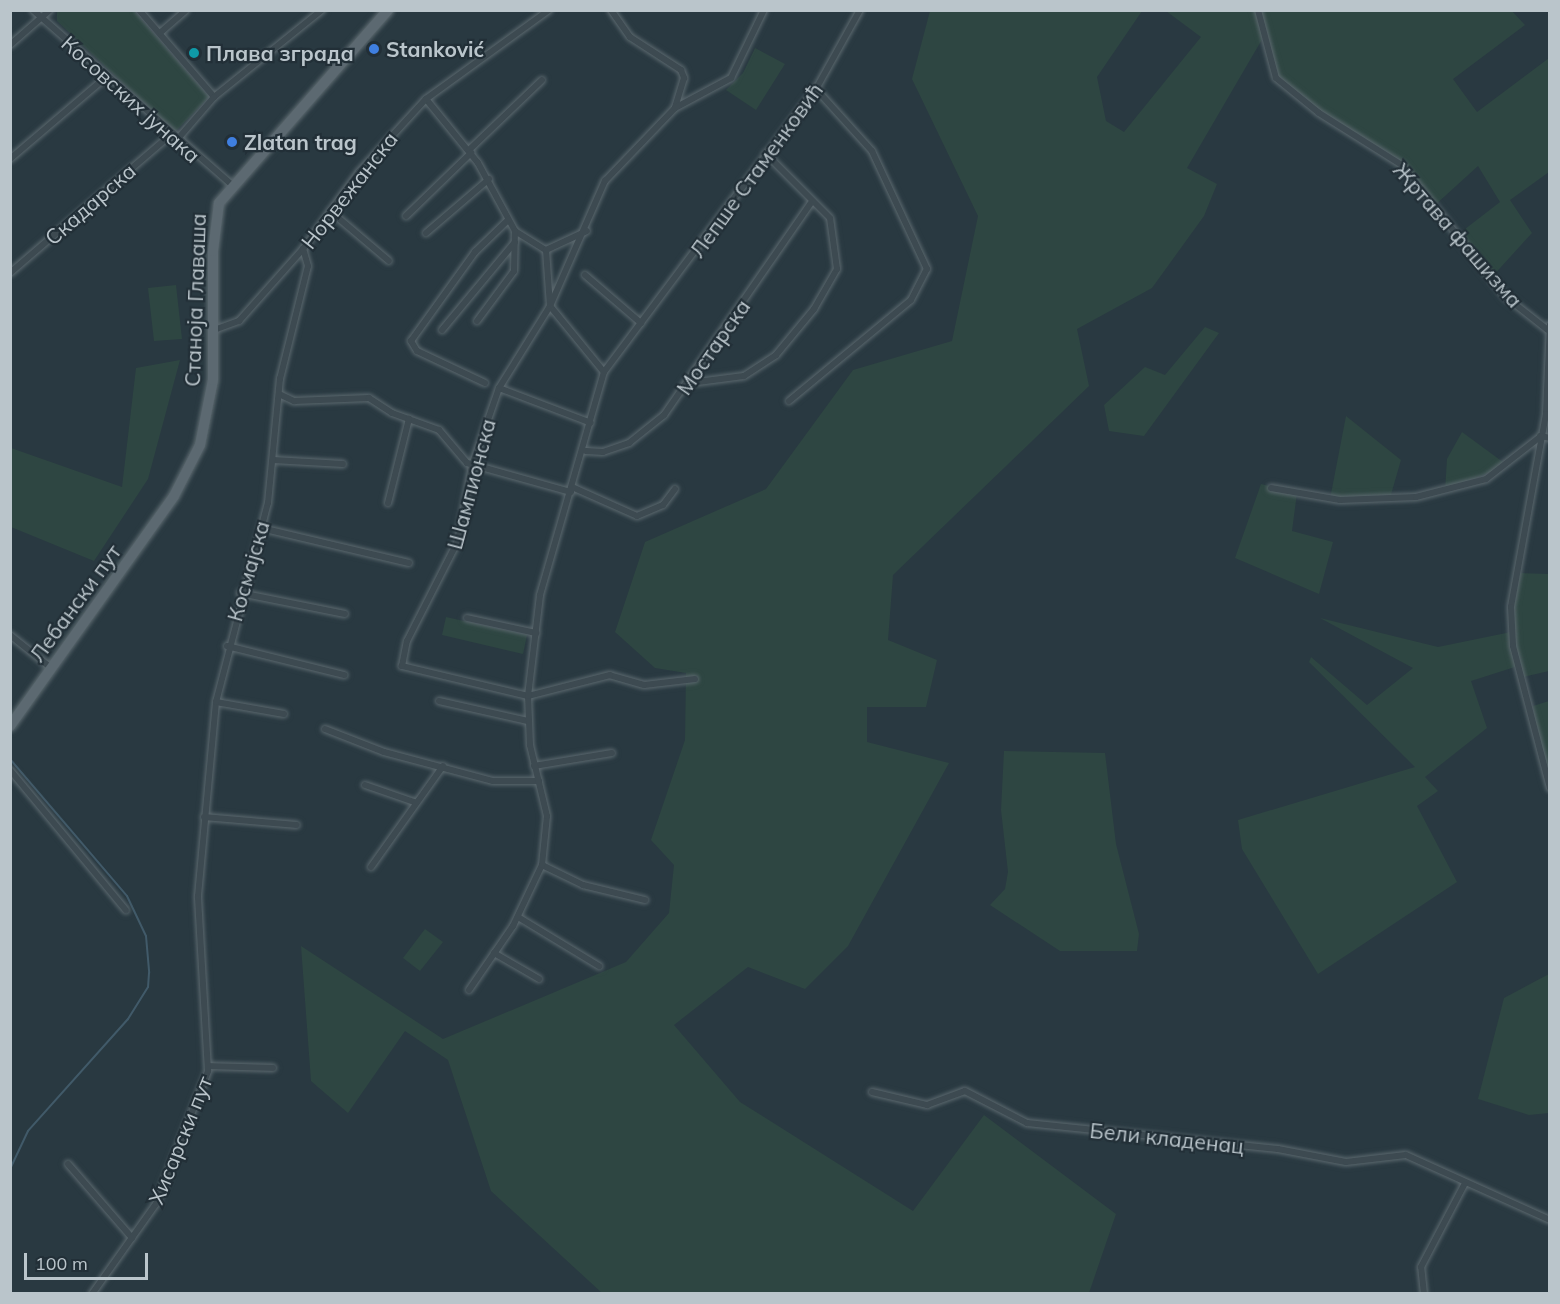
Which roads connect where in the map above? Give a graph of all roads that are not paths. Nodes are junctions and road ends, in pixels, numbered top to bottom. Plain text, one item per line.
1 (33, 10) edge
2 (50, 10) edge
3 (139, 10) edge
4 (186, 10) edge
5 (322, 10) edge
6 (388, 10) edge
7 (549, 10) edge
8 (611, 10) edge
9 (764, 10) edge
10 (860, 10) edge
11 (1258, 10) edge
12 (41, 18) junction
13 (160, 32) junction
14 (10, 45) edge
15 (106, 77) junction
16 (542, 80) dead end
17 (816, 89) junction
18 (214, 98) junction
19 (426, 99) junction
20 (675, 108) junction
21 (170, 136) junction
22 (176, 141) junction
23 (470, 152) junction
24 (766, 154) junction
25 (10, 159) edge
26 (489, 179) junction
27 (232, 185) junction
28 (811, 202) junction
29 (330, 211) junction
30 (406, 216) dead end
31 (508, 220) junction
32 (514, 231) junction
33 (587, 231) junction
34 (426, 233) dead end
35 (515, 242) junction
36 (303, 249) junction
37 (546, 250) junction
38 (389, 261) dead end
39 (10, 273) edge
40 (585, 275) dead end
41 (550, 306) junction
42 (477, 321) dead end
43 (641, 323) junction
44 (1549, 327) edge
45 (214, 330) junction
46 (442, 330) dead end
47 (604, 372) junction
48 (485, 382) dead end
49 (690, 383) junction
50 (499, 388) junction
51 (279, 394) junction
52 (789, 401) dead end
53 (409, 419) junction
54 (591, 423) junction
55 (1540, 436) junction
56 (1550, 438) edge
57 (586, 451) junction
58 (273, 460) junction
59 (343, 464) dead end
60 (472, 466) junction
61 (1271, 488) dead end
62 (571, 489) junction
63 (675, 489) dead end
64 (388, 503) dead end
65 (261, 528) junction
66 (150, 532) joint
67 (409, 564) dead end
68 (240, 593) junction
69 (345, 614) dead end
70 (467, 618) dead end
71 (536, 633) junction
72 (10, 635) edge
73 (227, 646) junction
74 (52, 669) junction
75 (344, 675) dead end
76 (695, 680) dead end
77 (528, 696) junction
78 (439, 701) dead end
79 (216, 702) junction
80 (284, 714) dead end
81 (528, 721) junction
82 (10, 726) edge
83 (325, 729) dead end
84 (612, 753) dead end
85 (443, 766) junction
86 (534, 766) junction
87 (10, 770) edge
88 (539, 781) junction
89 (365, 785) dead end
90 (1550, 788) edge
91 (414, 802) junction
92 (204, 817) junction
93 (297, 825) dead end
94 (542, 865) junction
95 (371, 867) dead end
96 (198, 896) joint
97 (645, 900) dead end
98 (126, 910) dead end
99 (518, 917) junction
100 (494, 953) junction
101 (599, 966) dead end
102 (539, 979) dead end
103 (469, 990) dead end
104 (209, 1066) junction
105 (273, 1068) dead end
106 (872, 1092) dead end
107 (68, 1164) dead end
108 (1464, 1185) junction
109 (1550, 1220) edge
110 (132, 1238) junction
111 (92, 1293) edge
112 (1425, 1293) edge

1 - 12 street, Косовских јунака
2 - 12 street
3 - 13 street
4 - 13 street
5 - 18 street
6 - 27 main road, Станоја Главаша
7 - 19 street, Норвежанска
8 - 20 street
9 - 20 street
10 - 17 street, Лепше Стаменковић
11 - 44 street, Жртава фашизма
12 - 14 street
12 - 15 street, Косовских јунака
13 - 18 street
15 - 21 street, Косовских јунака
15 - 25 street
16 - 23 street
17 - 24 street, Лепше Стаменковић
17 - 52 street
18 - 22 street
19 - 23 street
19 - 29 street, Норвежанска
20 - 33 street, Шампионска
21 - 22 street, Косовских јунака
21 - 39 street, Скадарска
22 - 27 street, Косовских јунака
23 - 26 street
23 - 30 street
24 - 28 street
24 - 43 street, Лепше Стаменковић
26 - 31 street
26 - 34 street
27 - 45 main road, Станоја Главаша
28 - 49 street, Мостарска
28 - 49 street
29 - 36 street, Норвежанска
29 - 38 street
31 - 32 street
31 - 48 street
32 - 35 street
32 - 37 street
33 - 37 street
33 - 41 street, Шампионска
35 - 42 street
35 - 46 street
36 - 45 street, Норвежанска
36 - 51 street, Космајска
37 - 41 street
40 - 43 street
41 - 47 street
41 - 50 street, Шампионска
43 - 47 street, Лепше Стаменковић
44 - 55 street
45 - 66 main road, Станоја Главаша
47 - 54 street, Лепше Стаменковић
49 - 57 street, Мостарска
50 - 54 street
50 - 60 street, Шампионска
51 - 53 street
51 - 58 street, Космајска
53 - 60 street
53 - 64 street
54 - 57 street, Лепше Стаменковић
55 - 56 street
55 - 61 street
55 - 90 street
57 - 62 street, Лепше Стаменковић
58 - 59 street
58 - 65 street, Космајска
60 - 62 street
60 - 77 street, Шампионска
62 - 63 street
62 - 71 street, Лепше Стаменковић
65 - 67 street
65 - 68 street, Космајска
66 - 74 main road, Лебански пут
68 - 69 street
68 - 73 street, Космајска
70 - 71 street
71 - 77 street, Лепше Стаменковић
72 - 74 street
73 - 75 street
73 - 79 street, Космајска
74 - 82 main road, Лебански пут
76 - 77 street
77 - 81 street, Лепше Стаменковић
78 - 81 street
79 - 80 street
79 - 92 street, Космајска
81 - 86 street, Лепше Стаменковић
83 - 85 street
84 - 86 street
85 - 88 street
85 - 91 street
86 - 88 street, Лепше Стаменковић
87 - 98 street
88 - 94 street, Лепше Стаменковић
89 - 91 street
91 - 95 street
92 - 93 street
92 - 96 street, Космајска
94 - 97 street
94 - 99 street, Лепше Стаменковић
96 - 104 street, Хисарски пут
99 - 100 street, Лепше Стаменковић
99 - 101 street
100 - 102 street
100 - 103 street, Лепше Стаменковић
104 - 105 street
104 - 110 street, Хисарски пут
106 - 108 street, Бели кладенац
107 - 110 street
108 - 109 street, Бели кладенац
108 - 112 street
110 - 111 street, Хисарски пут

